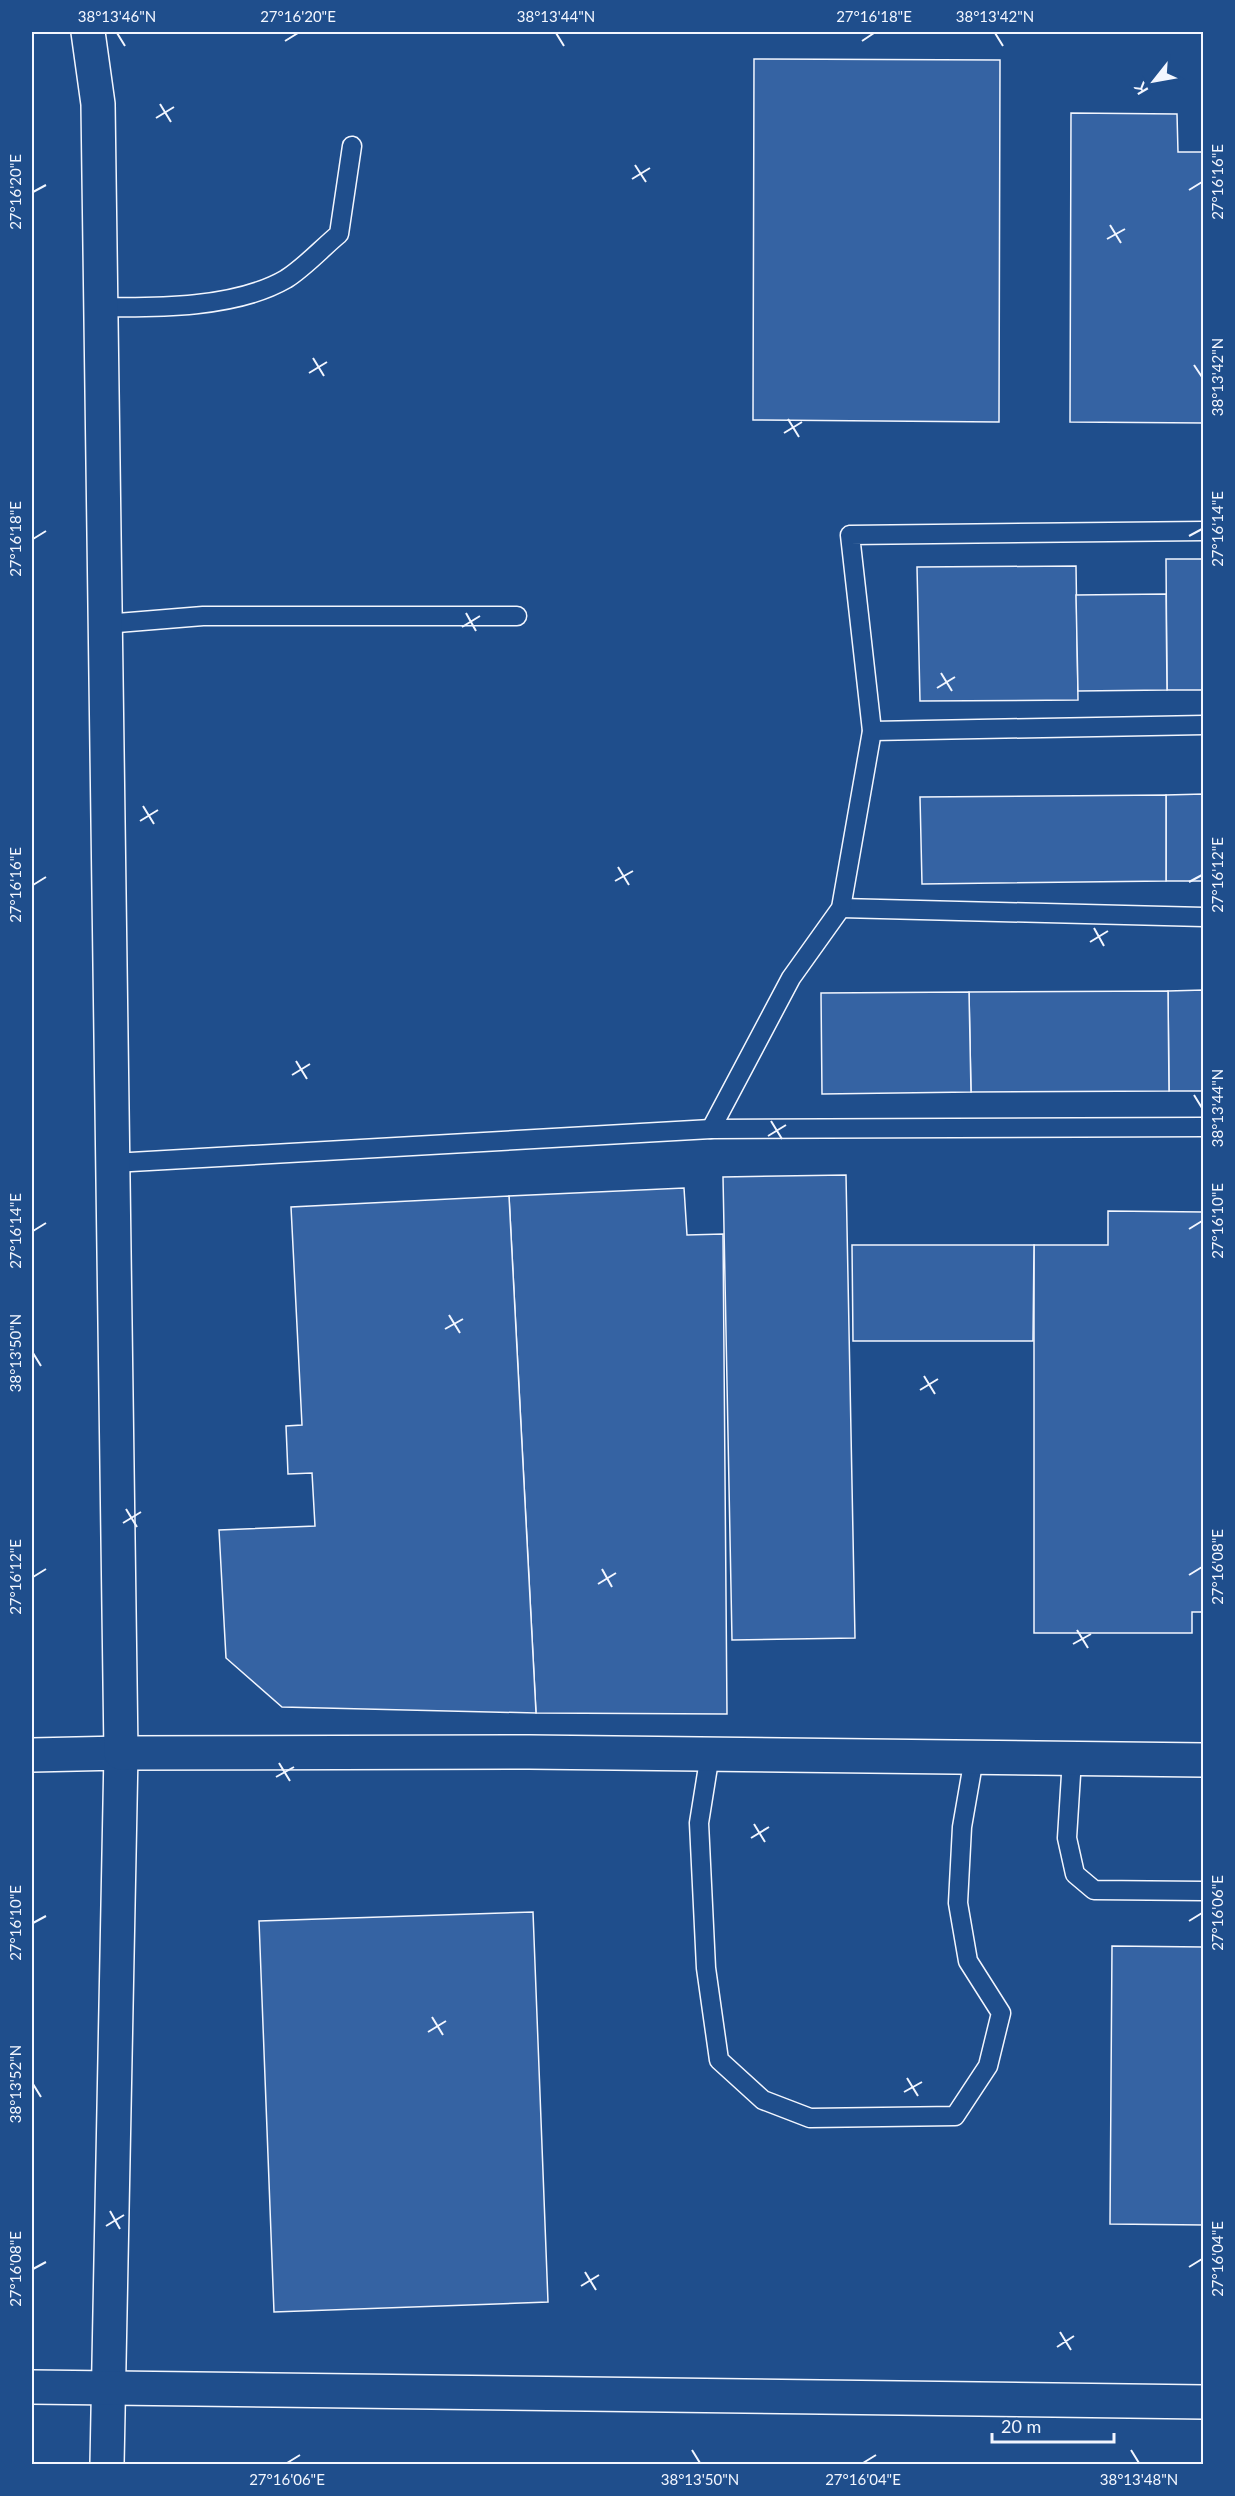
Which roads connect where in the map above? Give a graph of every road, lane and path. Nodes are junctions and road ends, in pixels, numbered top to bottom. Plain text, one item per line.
1 (88, 32) edge
2 (352, 146) dead end
3 (100, 307) junction
4 (1203, 531) edge
5 (518, 616) dead end
6 (105, 624) junction
7 (1203, 725) edge
8 (872, 731) junction
9 (841, 908) junction
10 (1203, 917) edge
11 (1203, 1126) edge
12 (711, 1129) junction
13 (113, 1162) junction
14 (121, 1753) junction
15 (710, 1754) junction
16 (32, 1755) edge
17 (974, 1758) junction
18 (1072, 1759) junction
19 (1203, 1760) edge
20 (1203, 1891) edge
21 (32, 2387) edge
22 (108, 2387) junction
23 (1203, 2402) edge
24 (106, 2464) edge

1 - 3 street
2 - 3 lane
3 - 6 street
4 - 8 lane
5 - 6 lane
6 - 13 street
7 - 8 lane
8 - 9 lane
9 - 10 lane
9 - 12 lane
11 - 12 lane
12 - 13 lane
13 - 14 street
14 - 15 street
14 - 16 street
14 - 22 street
15 - 17 street
15 - 17 lane
17 - 18 street
18 - 19 street
18 - 20 lane
21 - 22 street
22 - 23 street
22 - 24 street

